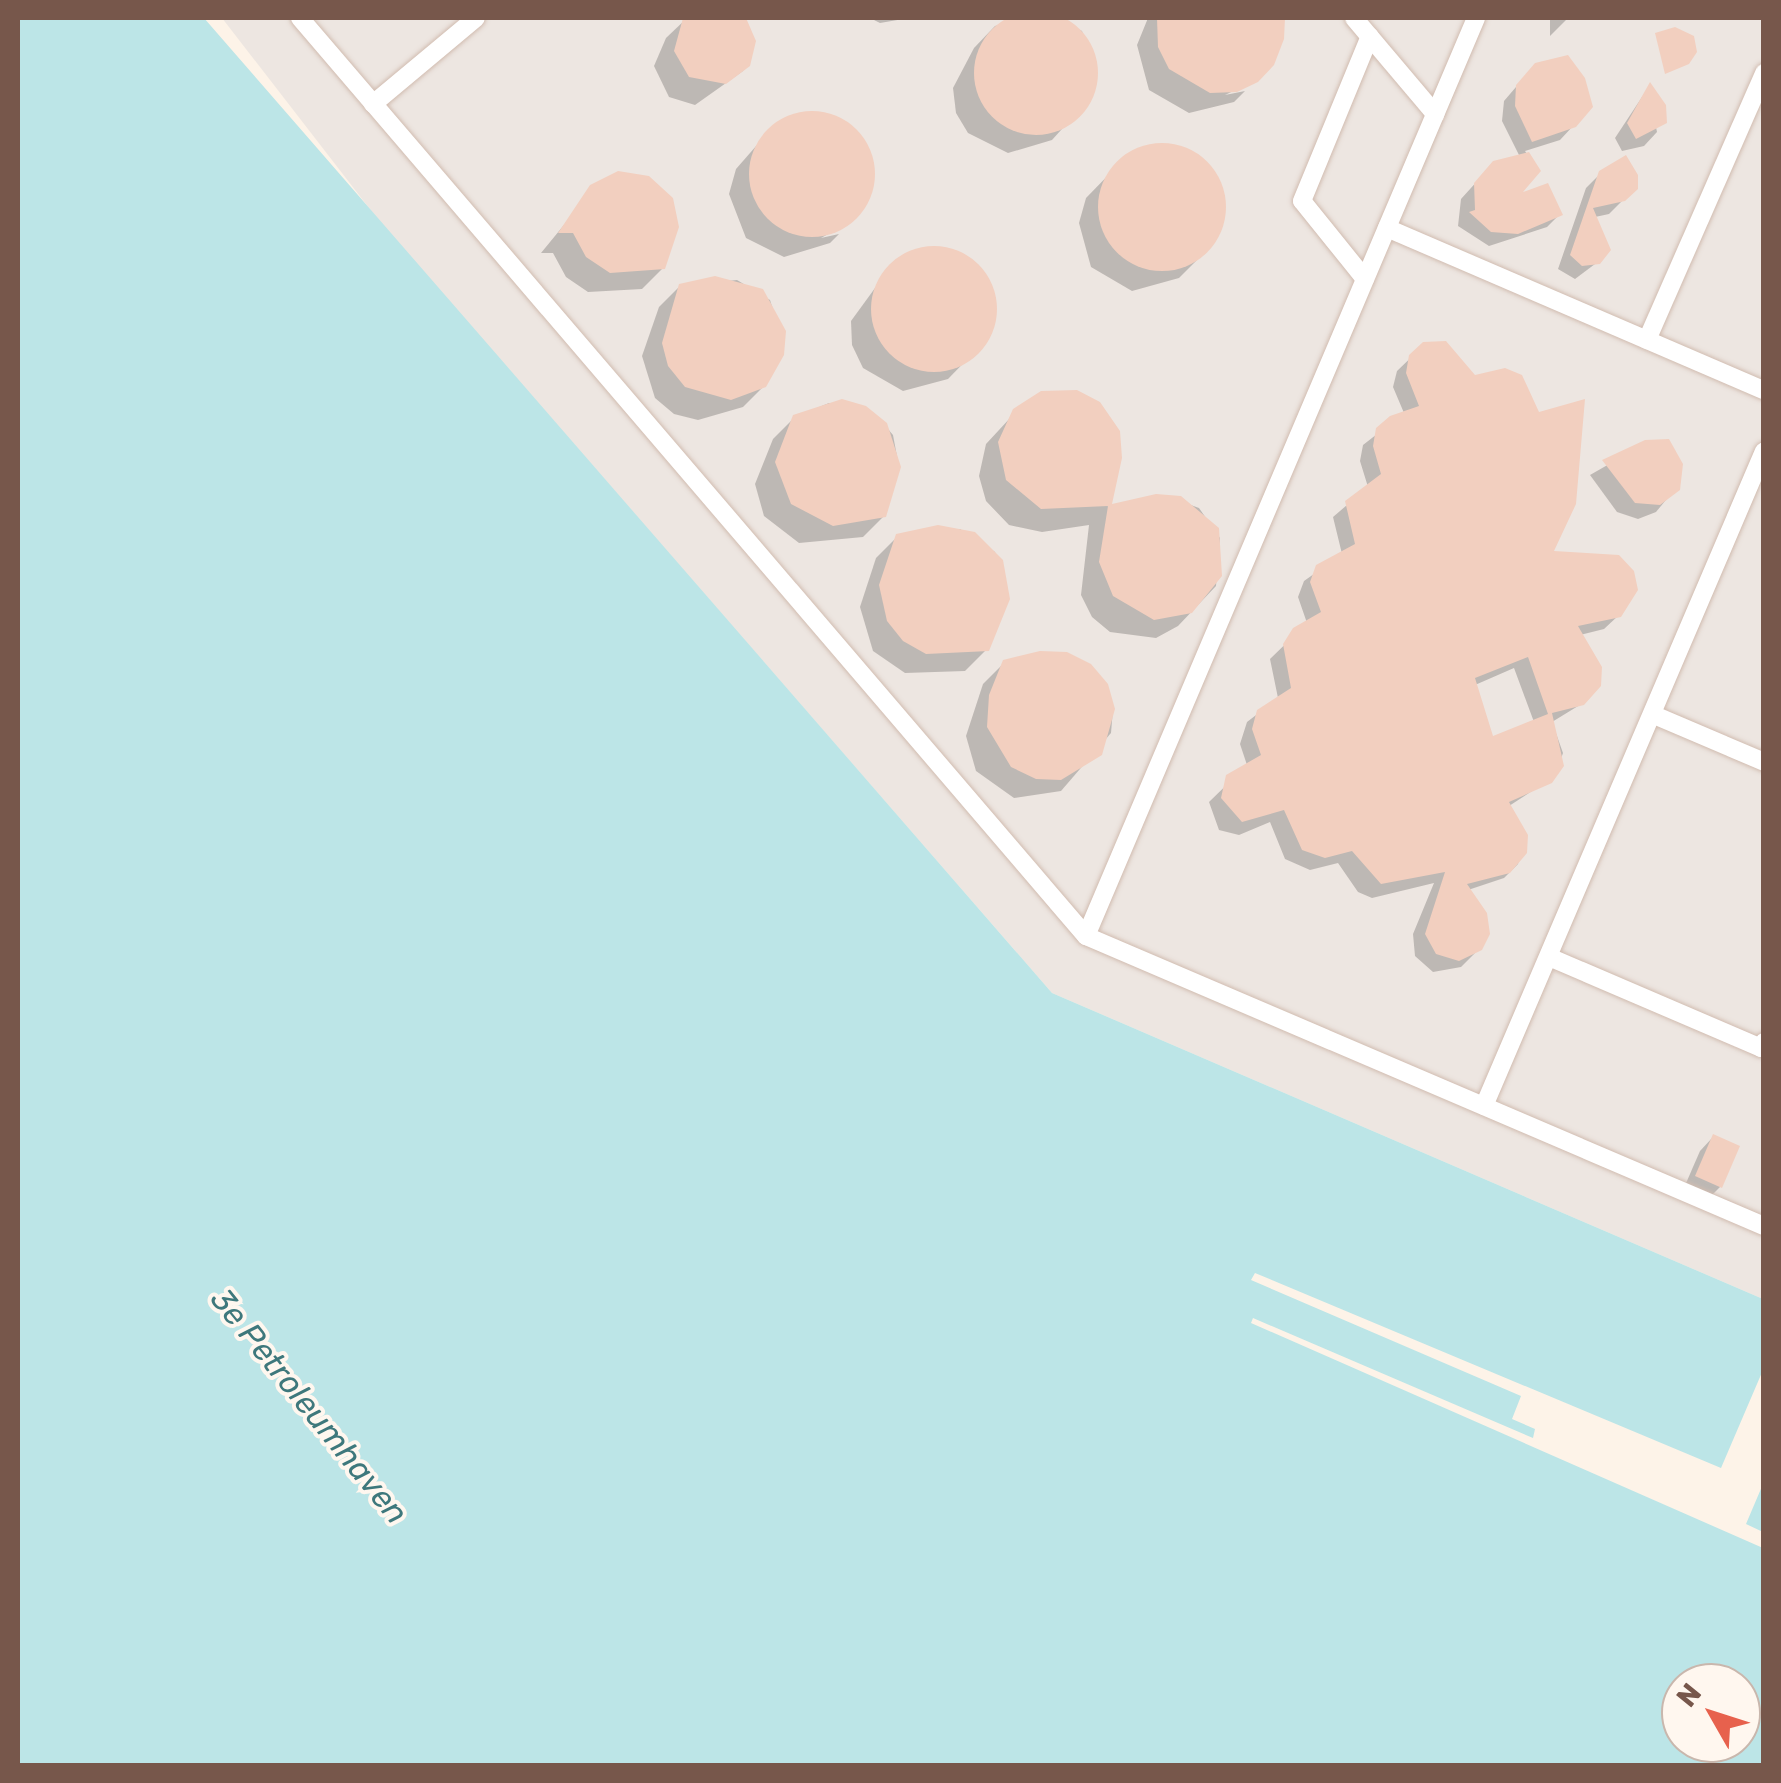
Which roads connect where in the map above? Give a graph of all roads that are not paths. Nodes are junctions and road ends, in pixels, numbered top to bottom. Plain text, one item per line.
1 (300, 18) edge
2 (1354, 18) edge
3 (1476, 18) edge
4 (472, 19) edge
5 (1370, 36) junction
6 (1764, 73) edge
7 (373, 104) junction
8 (1435, 114) junction
9 (1387, 228) junction
10 (1365, 279) junction
11 (1647, 340) junction
12 (1764, 390) edge
13 (1764, 451) edge
14 (1654, 715) junction
15 (1764, 762) edge
16 (1086, 936) junction
17 (1549, 957) junction
18 (1763, 1048) edge
19 (1484, 1106) junction
20 (1764, 1226) edge

1 - 7 lane
2 - 5 lane
3 - 8 lane
4 - 7 lane
5 - 8 lane
5 - 10 lane
6 - 11 lane
7 - 16 lane
8 - 9 lane
9 - 10 lane
9 - 11 lane
10 - 16 lane
11 - 12 lane
13 - 14 lane
14 - 15 lane
14 - 17 lane
16 - 19 lane
17 - 18 lane
17 - 19 lane
19 - 20 lane

